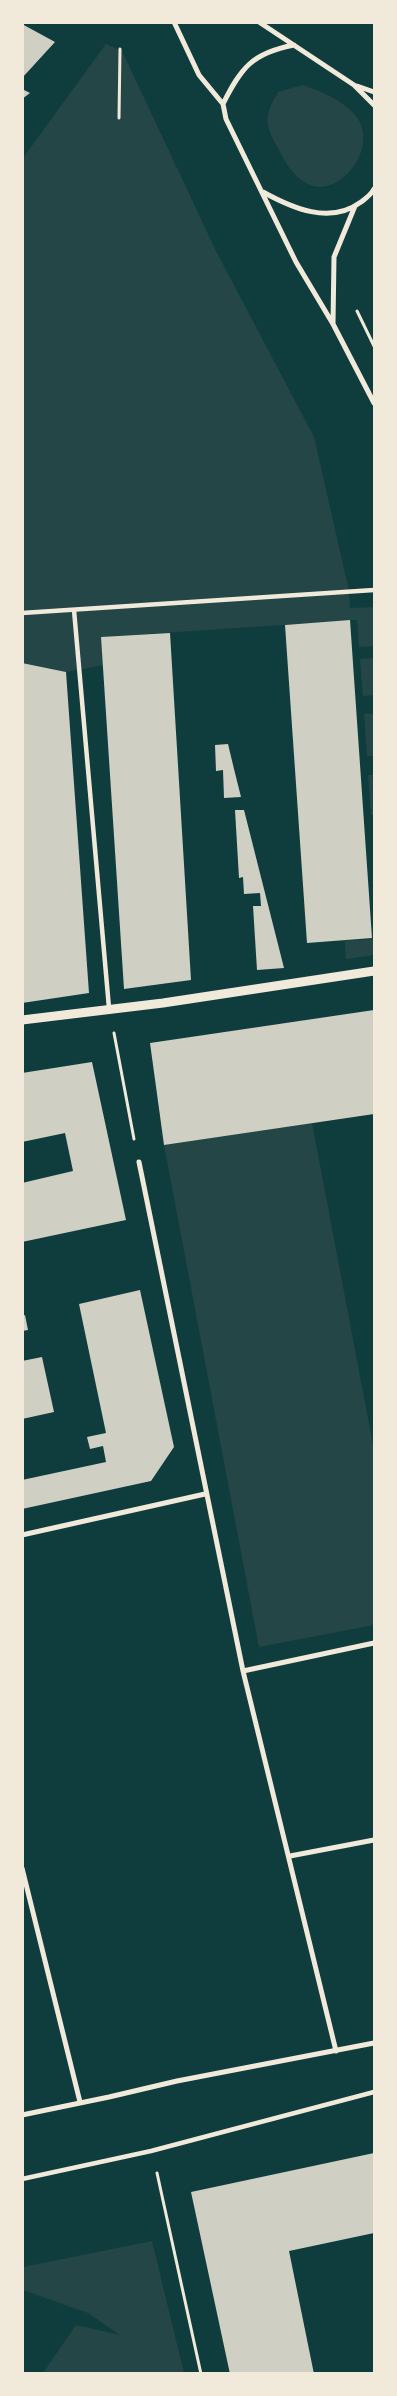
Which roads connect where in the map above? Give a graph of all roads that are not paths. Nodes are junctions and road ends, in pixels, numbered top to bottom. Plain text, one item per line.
1 (174, 22) edge
2 (259, 22) edge
3 (294, 45) junction
4 (354, 85) junction
5 (374, 92) edge
6 (222, 104) junction
7 (374, 105) edge
8 (262, 191) junction
9 (374, 191) edge
10 (355, 206) junction
11 (333, 324) junction
12 (374, 403) edge
13 (374, 590) edge
14 (74, 610) junction
15 (22, 613) edge
16 (374, 971) edge
17 (109, 1008) junction
18 (22, 1020) edge
19 (139, 1162) road end
20 (205, 1494) junction
21 (22, 1535) edge
22 (374, 1643) edge
23 (242, 1671) junction
24 (374, 1840) edge
25 (290, 1856) junction
26 (22, 1868) edge
27 (374, 2043) edge
28 (336, 2051) junction
29 (374, 2092) edge
30 (80, 2102) junction
31 (22, 2115) edge
32 (22, 2179) edge

1 - 6 street
2 - 3 street
3 - 4 street
3 - 6 street
4 - 5 street
4 - 7 street
6 - 8 street
8 - 10 street
8 - 11 street
9 - 10 street
10 - 11 street
11 - 12 street
13 - 14 street
14 - 15 street
14 - 17 street
16 - 17 street
17 - 18 street
19 - 20 street
20 - 21 street
20 - 23 street
22 - 23 street
23 - 25 street
24 - 25 street
25 - 28 street
26 - 30 street
27 - 28 street
28 - 30 street
29 - 32 street
30 - 31 street

